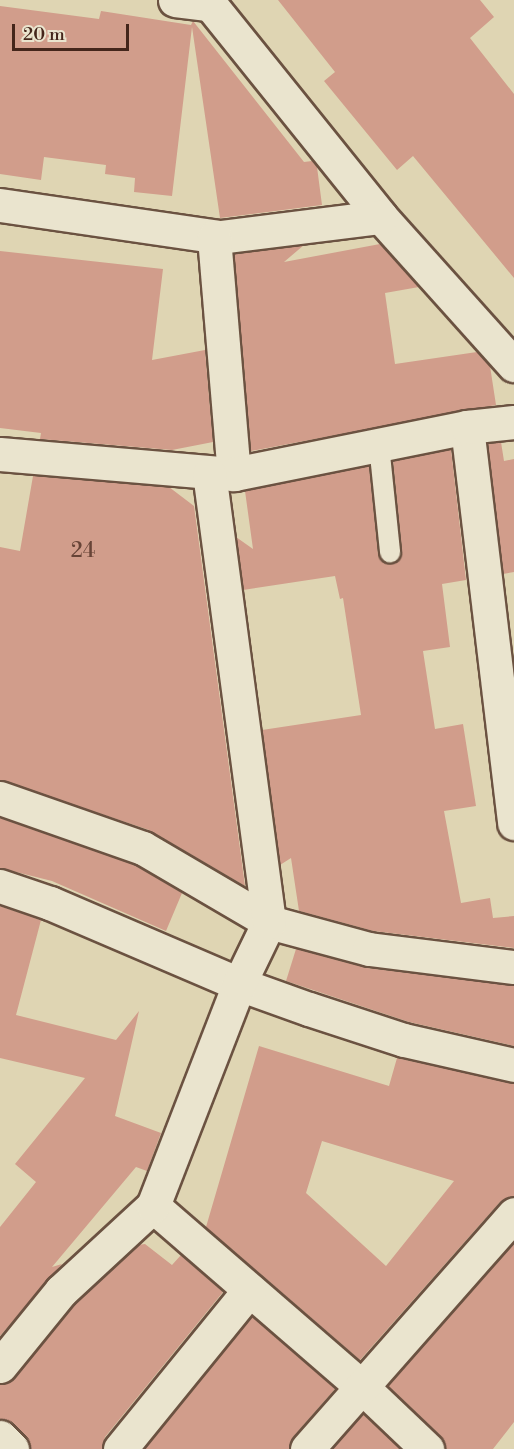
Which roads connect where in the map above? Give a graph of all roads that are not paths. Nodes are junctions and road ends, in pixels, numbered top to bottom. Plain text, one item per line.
1 (175, 0) edge
2 (213, 2) edge
3 (0, 205) edge
4 (381, 217) junction
5 (214, 237) junction
6 (514, 365) edge
7 (514, 422) edge
8 (467, 427) junction
9 (379, 445) junction
10 (0, 454) edge
11 (221, 474) junction
12 (390, 552) dead end
13 (0, 798) edge
14 (514, 823) edge
15 (0, 886) edge
16 (269, 921) junction
17 (514, 967) edge
18 (239, 984) junction
19 (514, 1065) edge
20 (153, 1206) junction
21 (514, 1214) edge
22 (249, 1290) junction
23 (0, 1366) edge
24 (362, 1387) junction
25 (0, 1437) edge
26 (12, 1449) edge
27 (120, 1449) edge
28 (306, 1449) edge
29 (427, 1449) edge

1 - 2 street
2 - 4 street
3 - 5 street
4 - 5 street
4 - 6 street
5 - 11 street
7 - 8 street
8 - 9 street
8 - 14 street
9 - 11 street
9 - 12 lane
10 - 11 street
11 - 16 street
13 - 16 street
15 - 18 street
16 - 17 street
16 - 18 street
18 - 19 street
18 - 20 street
20 - 22 street
20 - 23 street
21 - 24 street
22 - 24 street
22 - 27 street
24 - 28 street
24 - 29 street
25 - 26 street

